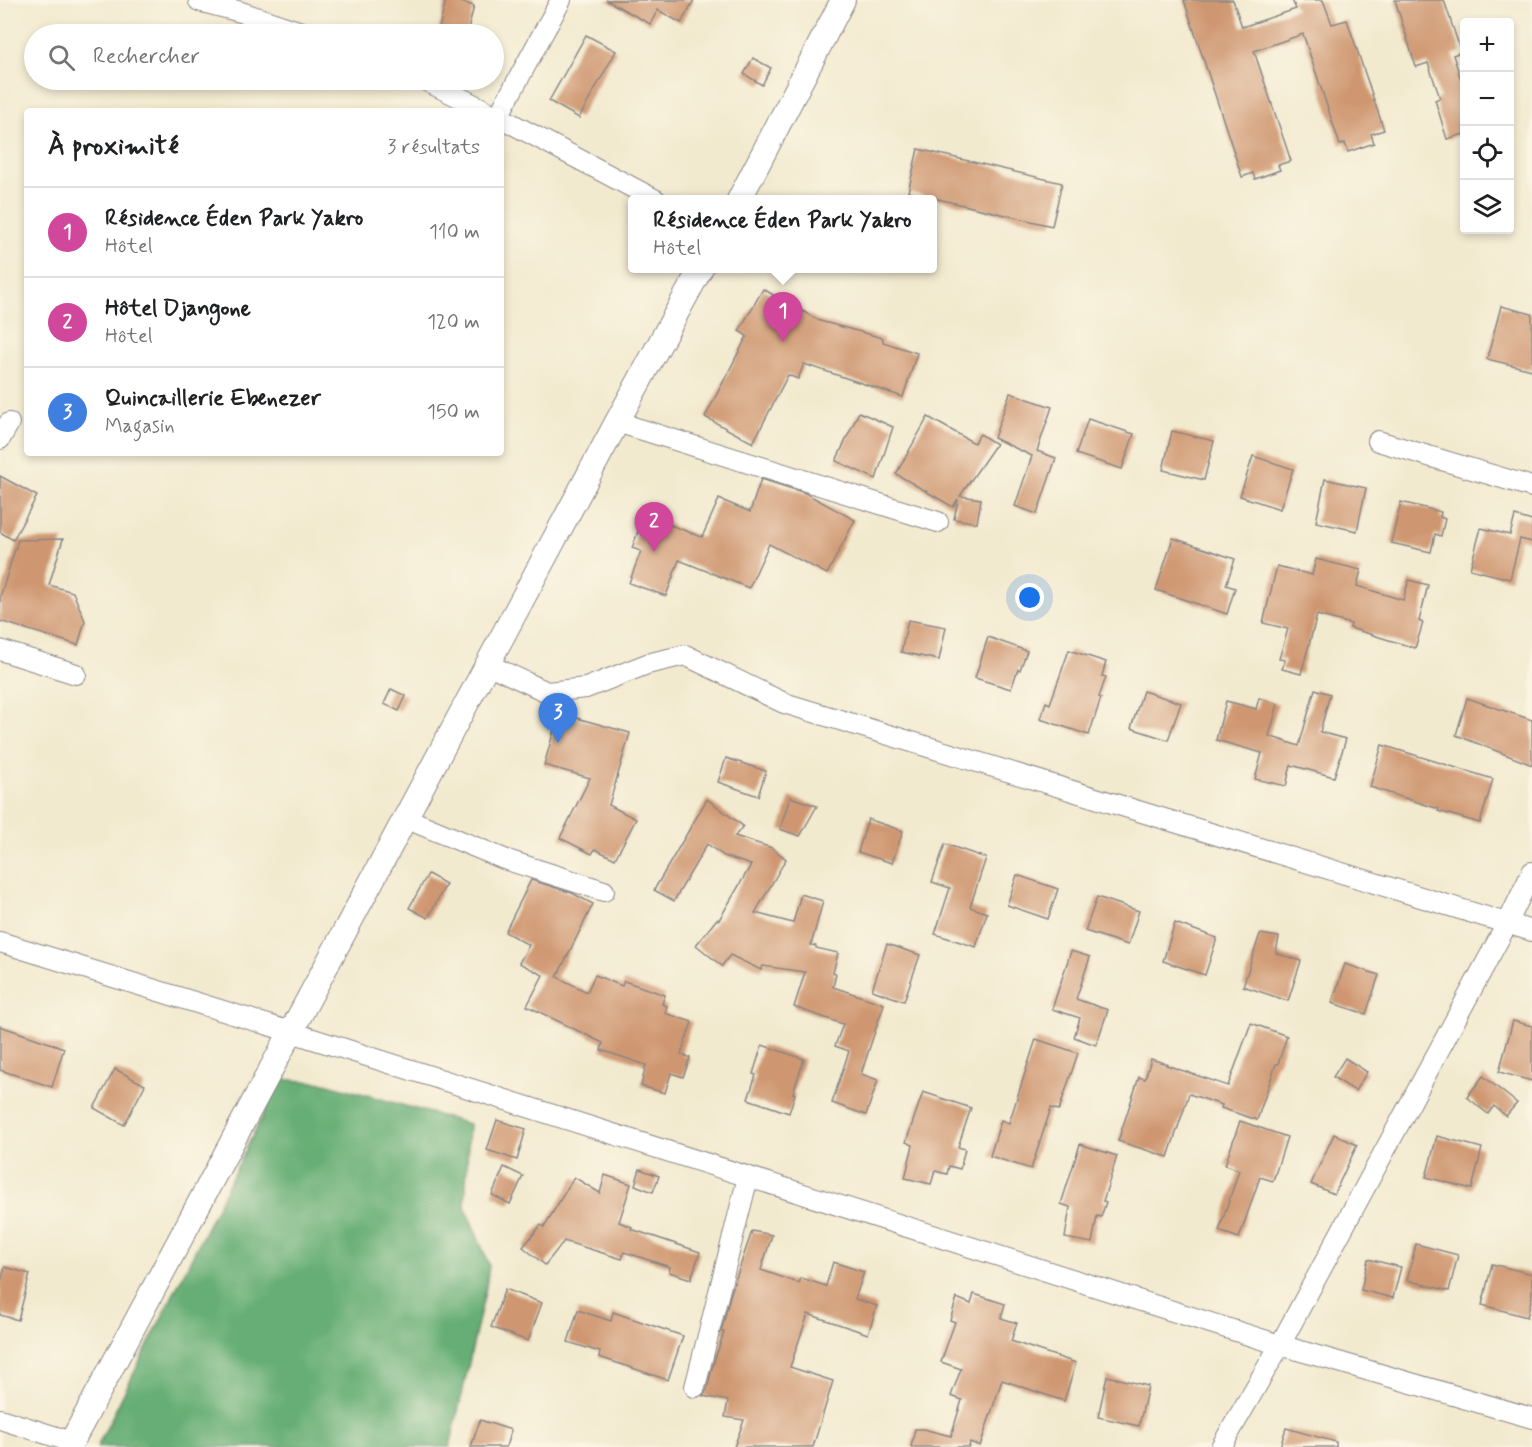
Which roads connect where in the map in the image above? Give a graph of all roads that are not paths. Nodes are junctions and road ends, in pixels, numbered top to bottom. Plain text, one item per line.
1 (561, 0) edge
2 (843, 0) edge
3 (199, 2) edge
4 (277, 24) edge
5 (444, 90) edge
6 (481, 108) edge
7 (503, 108) edge
8 (504, 120) edge
9 (647, 195) edge
10 (742, 195) edge
11 (697, 273) edge
12 (617, 422) junction
13 (1378, 441) dead end
14 (1532, 487) edge
15 (938, 522) dead end
16 (0, 650) edge
17 (487, 664) junction
18 (76, 674) dead end
19 (405, 818) junction
20 (1532, 872) edge
21 (604, 891) dead end
22 (1508, 922) junction
23 (1532, 931) edge
24 (0, 942) edge
25 (291, 1032) junction
26 (748, 1177) junction
27 (1280, 1345) junction
28 (695, 1387) dead end
29 (1532, 1418) edge
30 (0, 1419) edge
31 (70, 1444) edge
32 (1221, 1447) edge

1 - 7 street
2 - 10 street
3 - 4 street
5 - 6 street
8 - 9 street
11 - 12 street
12 - 15 street
12 - 17 street
13 - 14 street
16 - 18 street
17 - 19 street
17 - 22 street
19 - 21 street
19 - 25 street
20 - 22 street
22 - 23 street
22 - 27 street
24 - 25 street
25 - 26 street
25 - 31 street
26 - 27 street
26 - 28 street
27 - 29 street
27 - 32 street
30 - 31 street

